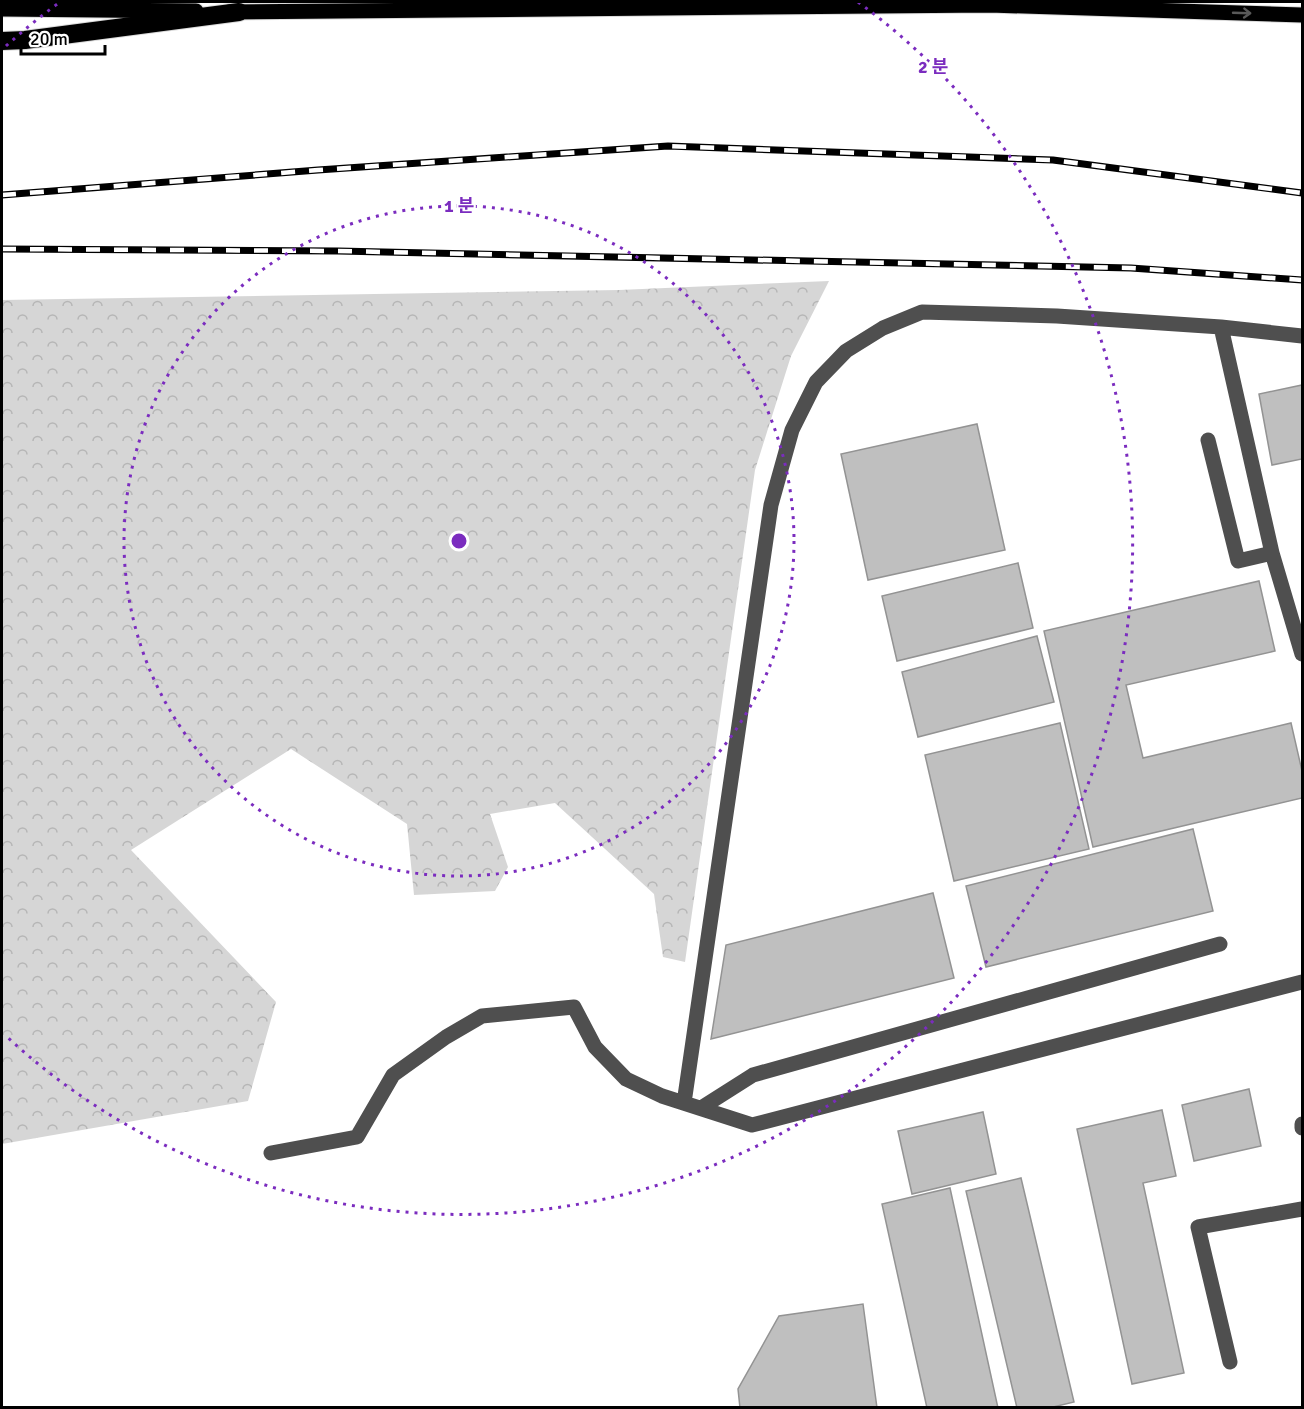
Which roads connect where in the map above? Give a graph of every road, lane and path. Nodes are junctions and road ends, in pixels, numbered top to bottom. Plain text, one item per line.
1 (2, 9) edge
2 (239, 12) junction
3 (1302, 15) edge
4 (2, 41) edge
5 (1221, 327) junction
6 (1302, 336) edge
7 (1208, 440) dead end
8 (1272, 553) junction
9 (1302, 654) edge
10 (1220, 944) dead end
11 (1302, 982) edge
12 (684, 1103) junction
13 (701, 1108) junction
14 (271, 1153) dead end
15 (1302, 1209) edge
16 (1230, 1362) dead end

1 - 2 main road
2 -> 3 main road
2 - 4 highway
5 - 6 street
5 - 8 street
5 - 12 street
7 - 8 street
8 - 9 street
10 - 13 street
11 - 13 street
12 - 13 street
12 - 14 street
15 - 16 street

